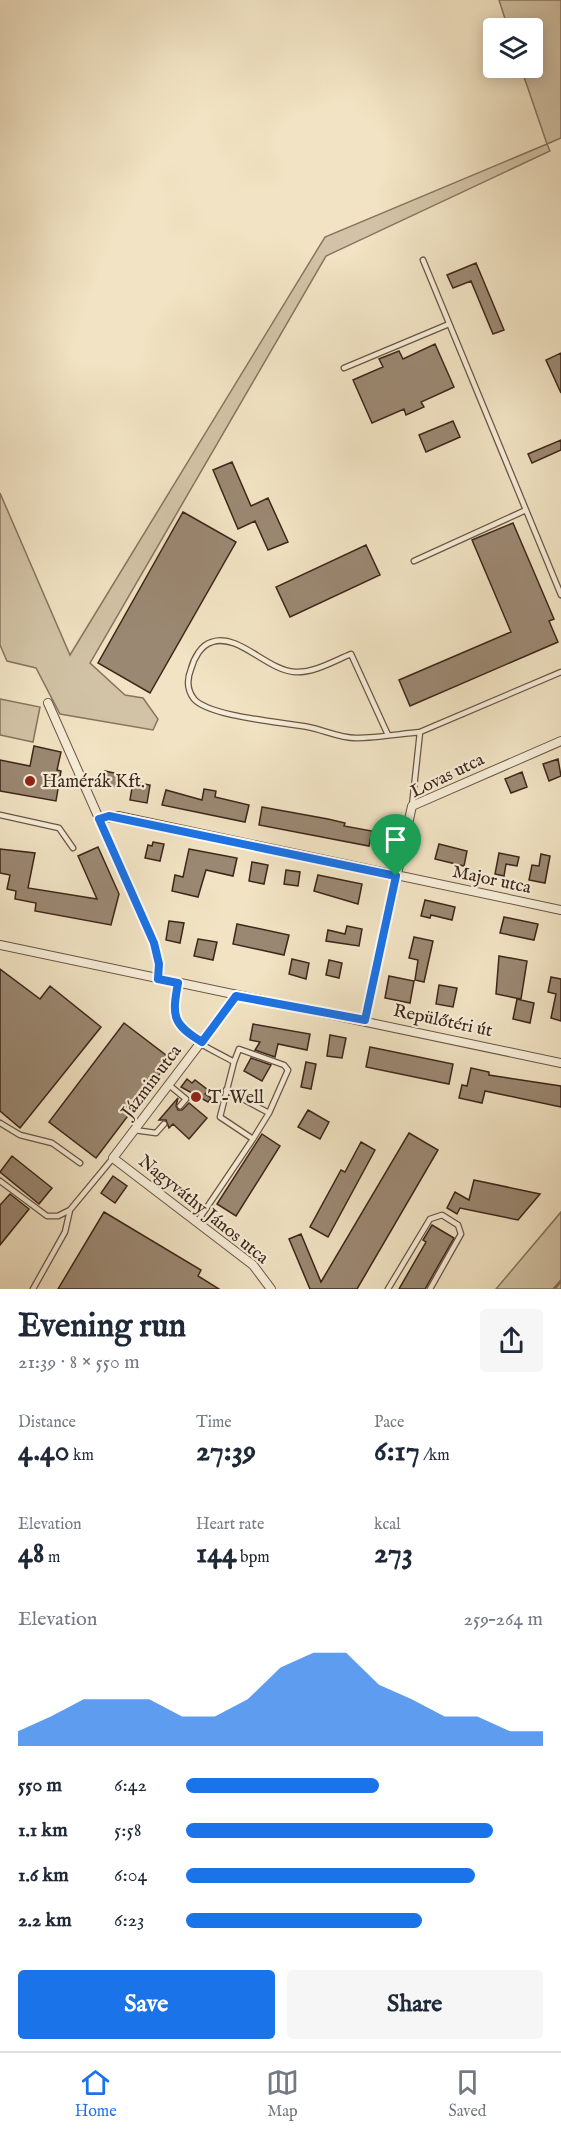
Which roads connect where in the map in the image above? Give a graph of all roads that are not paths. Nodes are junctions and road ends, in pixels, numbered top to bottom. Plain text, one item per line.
1 (423, 260) dead end
2 (449, 324) junction
3 (344, 368) dead end
4 (526, 510) junction
5 (414, 561) dead end
6 (561, 595) edge
7 (561, 672) edge
8 (48, 703) dead end
9 (420, 732) junction
10 (388, 735) junction
11 (561, 741) edge
12 (412, 806) junction
13 (0, 815) edge
14 (99, 819) junction
15 (73, 848) dead end
16 (396, 876) junction
17 (561, 910) edge
18 (0, 945) edge
19 (158, 979) junction
20 (178, 983) junction
21 (236, 996) junction
22 (365, 1020) junction
23 (202, 1042) junction
24 (234, 1062) junction
25 (561, 1063) edge
26 (169, 1085) junction
27 (226, 1090) junction
28 (180, 1106) dead end
29 (269, 1113) junction
30 (0, 1123) edge
31 (164, 1124) dead end
32 (134, 1130) junction
33 (253, 1139) junction
34 (113, 1158) junction
35 (80, 1163) dead end
36 (0, 1183) edge
37 (70, 1210) junction
38 (197, 1222) junction
39 (33, 1289) edge
40 (271, 1289) edge
41 (388, 1289) edge
42 (430, 1289) edge

1 - 2 lane
2 - 3 lane
2 - 4 lane
4 - 5 lane
4 - 6 lane
7 - 9 lane
8 - 14 street
9 - 10 lane
9 - 12 lane
10 - 10 lane
11 - 12 street, Lovas utca
12 - 16 street, Lovas utca
13 - 15 lane
14 - 16 street, Major utca
14 - 19 street
16 - 17 street, Major utca
16 - 22 street, Lovas utca
18 - 19 street, Repülőtéri út
19 - 20 street, Repülőtéri út
20 - 21 street, Repülőtéri út
20 - 23 lane
21 - 22 street, Repülőtéri út
21 - 23 street, Jázmin utca
22 - 25 street, Repülőtéri út
23 - 24 lane
23 - 26 street, Jázmin utca
24 - 27 lane
24 - 29 lane
26 - 28 lane
26 - 32 street, Jázmin utca
27 - 29 lane
27 - 33 lane
29 - 33 lane
30 - 35 lane
31 - 32 lane
32 - 34 street, Jázmin utca
33 - 38 lane
34 - 37 lane
34 - 38 street, Nagyváthy János utca
36 - 37 lane
37 - 39 lane
38 - 40 street, Nagyváthy János utca
41 - 42 lane

